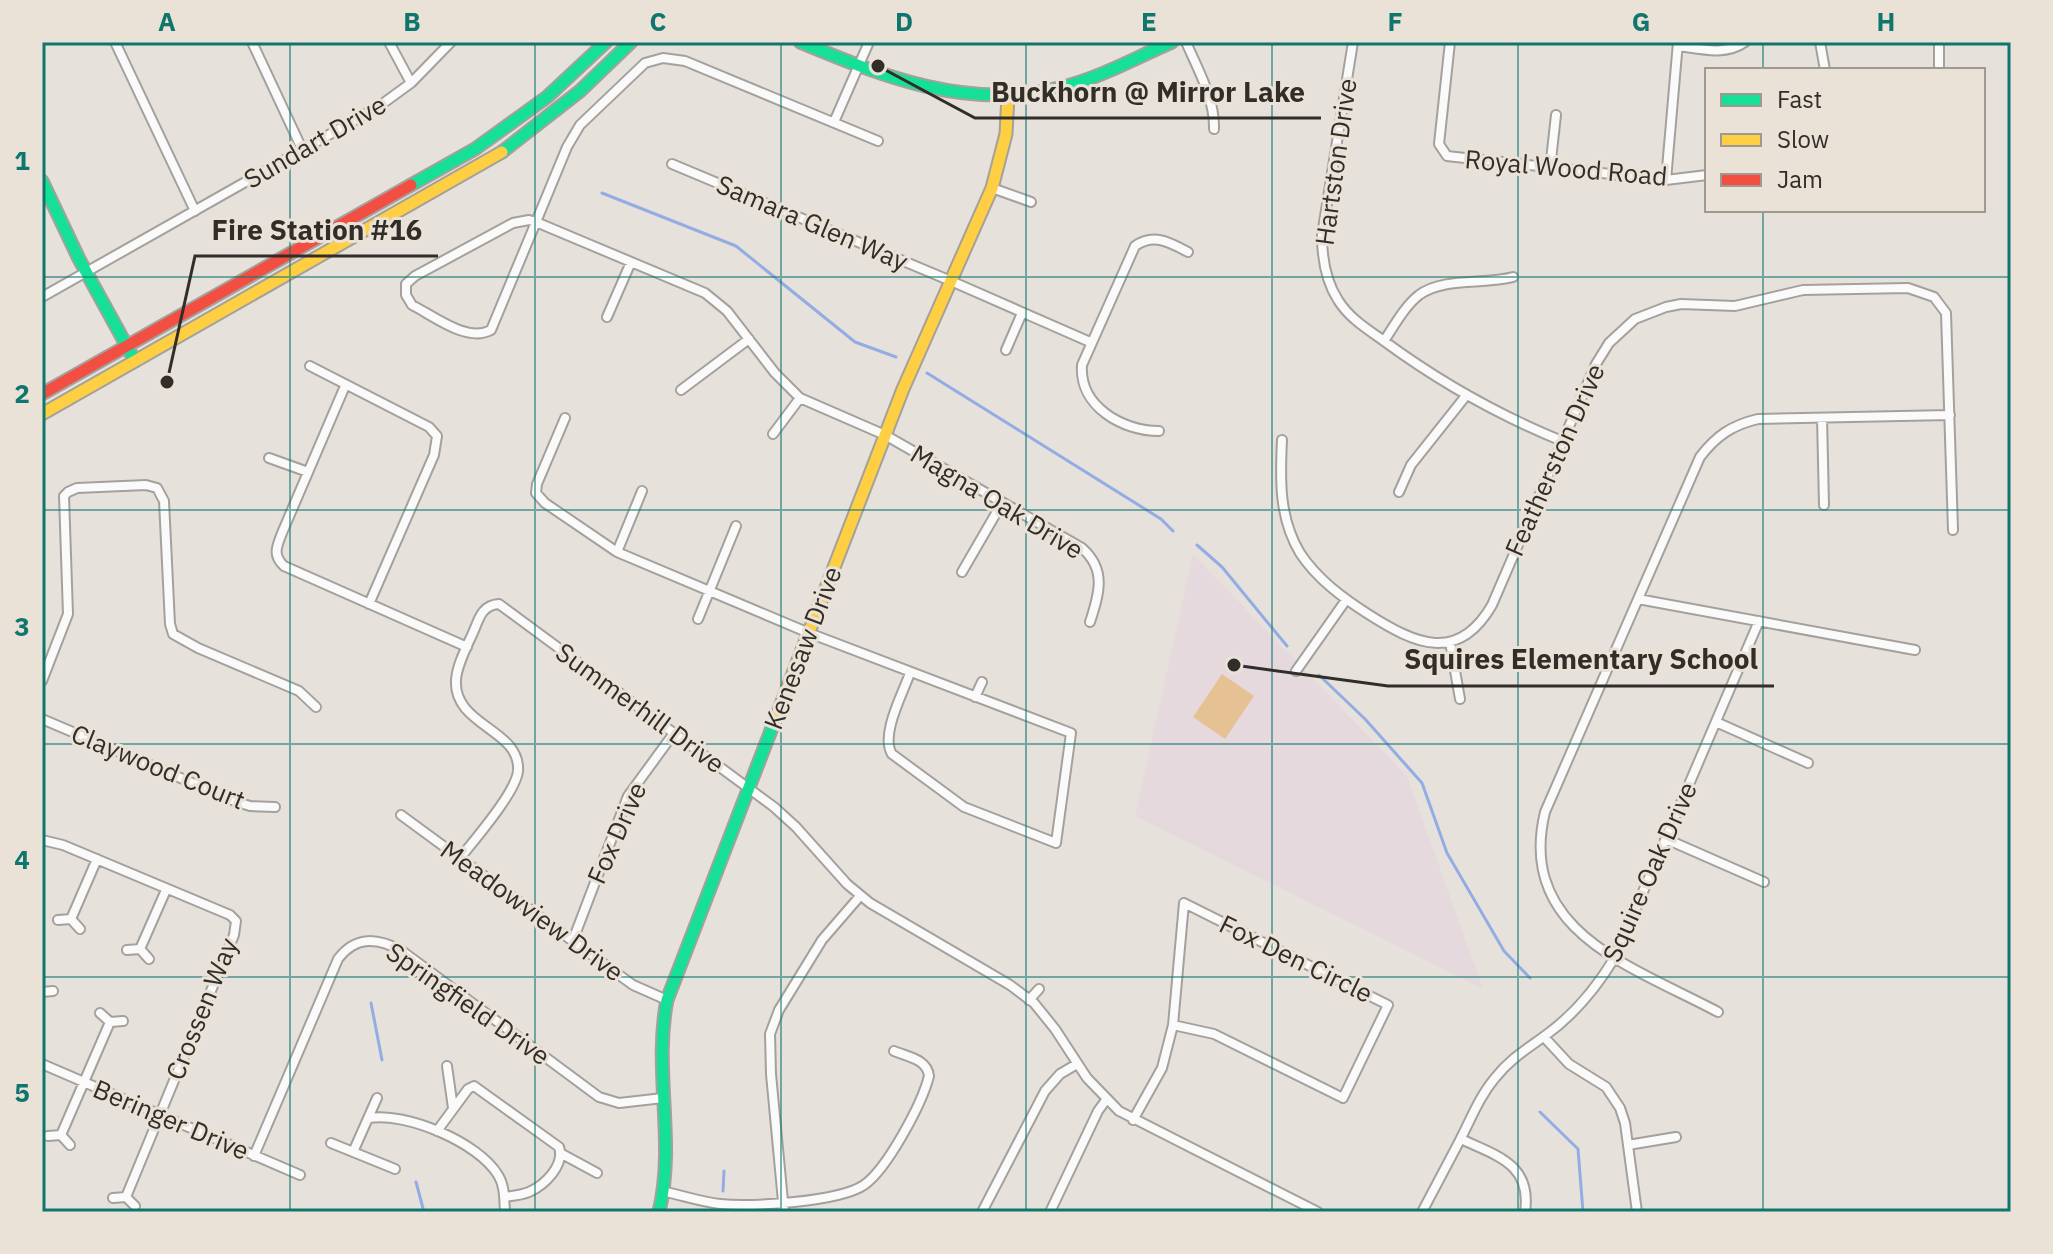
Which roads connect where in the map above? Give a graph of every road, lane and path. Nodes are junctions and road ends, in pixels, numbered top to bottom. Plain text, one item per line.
1 (115, 42) edge
2 (252, 42) edge
3 (389, 42) edge
4 (451, 42) edge
5 (606, 42) edge
6 (631, 42) edge
7 (800, 42) edge
8 (869, 42) edge
9 (1172, 42) edge
10 (1186, 42) edge
11 (1353, 42) edge
12 (1450, 42) edge
13 (1745, 42) edge
14 (1820, 42) edge
15 (1939, 42) edge
16 (1678, 44) edge
17 (859, 68) junction
18 (1825, 68) edge
19 (1939, 68) edge
20 (411, 83) junction
21 (1008, 95) junction
22 (1556, 115) dead end
23 (834, 122) junction
24 (1214, 129) dead end
25 (878, 141) dead end
26 (302, 149) junction
27 (672, 164) dead end
28 (1550, 169) junction
29 (1705, 175) edge
30 (1666, 180) junction
31 (42, 181) edge
32 (992, 188) junction
33 (1031, 202) dead end
34 (195, 211) junction
35 (536, 222) junction
36 (1188, 252) dead end
37 (631, 262) junction
38 (86, 272) junction
39 (1513, 277) dead end
40 (951, 281) junction
41 (42, 297) edge
42 (1022, 313) junction
43 (607, 317) dead end
44 (749, 339) junction
45 (1384, 341) junction
46 (1090, 342) junction
47 (127, 346) junction
48 (1006, 350) dead end
49 (135, 361) junction
50 (310, 366) dead end
51 (345, 386) junction
52 (681, 390) dead end
53 (42, 394) edge
54 (1465, 397) junction
55 (800, 398) junction
56 (42, 414) edge
57 (1950, 415) junction
58 (565, 418) dead end
59 (1822, 418) junction
60 (1159, 431) dead end
61 (773, 434) dead end
62 (885, 435) junction
63 (1282, 440) dead end
64 (1562, 441) junction
65 (269, 458) dead end
66 (308, 472) junction
67 (642, 491) dead end
68 (1399, 492) dead end
69 (1002, 503) junction
70 (1824, 505) dead end
71 (736, 526) dead end
72 (1953, 530) dead end
73 (617, 552) junction
74 (962, 572) dead end
75 (709, 591) junction
76 (1638, 599) junction
77 (1346, 600) junction
78 (369, 604) junction
79 (698, 619) dead end
80 (1759, 621) junction
81 (1090, 622) dead end
82 (809, 633) junction
83 (1450, 642) junction
84 (467, 647) junction
85 (1915, 650) dead end
86 (1296, 671) dead end
87 (910, 673) junction
88 (42, 681) edge
89 (982, 682) dead end
90 (975, 697) junction
91 (1460, 699) dead end
92 (316, 707) dead end
93 (42, 719) edge
94 (1716, 722) junction
95 (674, 733) junction
96 (1808, 763) dead end
97 (750, 789) junction
98 (275, 807) dead end
99 (401, 815) dead end
100 (1666, 839) junction
101 (42, 840) edge
102 (461, 857) junction
103 (97, 859) junction
104 (1764, 882) dead end
105 (166, 890) junction
106 (860, 896) junction
107 (71, 919) junction
108 (58, 920) dead end
109 (80, 929) dead end
110 (573, 940) junction
111 (140, 949) junction
112 (127, 950) dead end
113 (1615, 957) junction
114 (149, 959) dead end
115 (1039, 989) dead end
116 (53, 991) dead end
117 (42, 992) edge
118 (667, 1000) junction
119 (1029, 1000) junction
120 (1718, 1012) dead end
121 (100, 1013) dead end
122 (123, 1021) dead end
123 (110, 1022) junction
124 (1173, 1025) junction
125 (1544, 1037) junction
126 (894, 1051) dead end
127 (42, 1064) edge
128 (1077, 1064) junction
129 (447, 1066) dead end
130 (84, 1082) junction
131 (377, 1098) dead end
132 (663, 1098) junction
133 (1106, 1100) junction
134 (453, 1109) junction
135 (159, 1115) junction
136 (369, 1118) junction
137 (1133, 1120) junction
138 (437, 1131) junction
139 (61, 1135) junction
140 (48, 1136) dead end
141 (1676, 1137) dead end
142 (1461, 1139) junction
143 (331, 1143) dead end
144 (70, 1145) dead end
145 (1628, 1145) junction
146 (353, 1152) junction
147 (562, 1154) junction
148 (254, 1156) junction
149 (395, 1169) dead end
150 (597, 1173) dead end
151 (300, 1175) dead end
152 (666, 1192) junction
153 (126, 1197) junction
154 (504, 1197) junction
155 (113, 1198) dead end
156 (782, 1201) junction
157 (135, 1206) dead end
158 (505, 1212) edge
159 (659, 1212) edge
160 (784, 1212) edge
161 (982, 1212) edge
162 (1050, 1212) edge
163 (1318, 1212) edge
164 (1422, 1212) edge
165 (1525, 1212) edge
166 (1637, 1212) edge

1 - 34 street
2 - 26 street
3 - 20 street
4 - 20 street, Sundart Drive
5 - 47 street
6 - 49 street
7 - 17 street
8 - 17 street
9 - 21 street
10 - 24 street
11 - 45 street, Hartston Drive
12 - 28 street, Royal Wood Road
13 - 16 street
14 - 18 street
15 - 19 street
16 - 30 street
17 - 21 street
17 - 23 street
20 - 26 street, Sundart Drive
21 - 32 street, Kenesaw Drive
22 - 28 street
23 - 25 street
23 - 35 street
26 - 34 street, Sundart Drive
27 - 40 street, Samara Glen Way
28 - 30 street, Royal Wood Road
29 - 30 street, Royal Wood Road
31 - 38 street
32 - 33 street
32 - 40 street, Kenesaw Drive
34 - 38 street, Sundart Drive
35 - 35 street
35 - 37 street
36 - 46 street
37 - 43 street
37 - 44 street
38 - 41 street, Sundart Drive
38 - 47 street
39 - 45 street
40 - 42 street, Samara Glen Way
40 - 62 street, Kenesaw Drive
42 - 46 street, Samara Glen Way
42 - 48 street
44 - 52 street
44 - 55 street
45 - 54 street, Hartston Drive
46 - 60 street
47 - 49 street
47 - 53 street
49 - 56 street
50 - 51 street
51 - 66 street
51 - 78 street
54 - 64 street, Hartston Drive
54 - 68 street
55 - 61 street
55 - 62 street, Magna Oak Drive
57 - 59 street
57 - 64 street, Featherston Drive
57 - 72 street, Featherston Drive
58 - 73 street
59 - 70 street
59 - 76 street
62 - 69 street, Magna Oak Drive
62 - 82 street, Kenesaw Drive
63 - 77 street
64 - 83 street, Featherston Drive
65 - 66 street
66 - 78 street
67 - 73 street
69 - 74 street
69 - 81 street, Magna Oak Drive
71 - 75 street
73 - 75 street
75 - 79 street
75 - 82 street
76 - 80 street
76 - 113 street
77 - 83 street
77 - 86 street
78 - 84 street
80 - 85 street
80 - 94 street, Squire Oak Drive
82 - 87 street
82 - 97 street, Kenesaw Drive
83 - 91 street
84 - 95 street, Summerhill Drive
84 - 102 street, Summerhill Drive
87 - 90 street
87 - 90 street
88 - 92 street
89 - 90 street
93 - 98 street, Claywood Court
94 - 96 street
94 - 100 street, Squire Oak Drive
95 - 97 street, Summerhill Drive
95 - 110 street, Fox Drive
97 - 106 street, Summerhill Drive
97 - 118 street, Kenesaw Drive
99 - 102 street, Meadowview Drive
100 - 104 street
100 - 113 street, Squire Oak Drive
101 - 103 street, Crossen Way
102 - 110 street, Meadowview Drive
103 - 105 street, Crossen Way
103 - 107 street
105 - 111 street
105 - 135 street, Crossen Way
106 - 119 street, Summerhill Drive
106 - 156 street
107 - 108 street
107 - 109 street
110 - 118 street, Meadowview Drive
111 - 112 street
111 - 114 street
113 - 120 street
113 - 125 street, Squire Oak Drive
115 - 119 street
116 - 117 street
118 - 132 street, Kenesaw Drive
119 - 128 street, Summerhill Drive
121 - 123 street
122 - 123 street
123 - 130 street
124 - 124 street, Fox Den Circle
124 - 137 street, Fox Den Circle
125 - 142 street, Squire Oak Drive
125 - 145 street
126 - 156 street
127 - 130 street, Beringer Drive
128 - 133 street, Summerhill Drive
128 - 161 street
129 - 134 street
130 - 135 street, Beringer Drive
130 - 139 street
131 - 136 street
132 - 148 street, Springfield Drive
132 - 152 street, Kenesaw Drive
133 - 137 street, Summerhill Drive
133 - 162 street
134 - 138 street
134 - 147 street
135 - 148 street, Beringer Drive
135 - 153 street, Crossen Way
136 - 138 street
136 - 146 street
137 - 163 street, Summerhill Drive
138 - 154 street
139 - 140 street
139 - 144 street
141 - 145 street
142 - 164 street, Squire Oak Drive
142 - 165 street
143 - 146 street
145 - 166 street
146 - 149 street
147 - 150 street
147 - 154 street
148 - 151 street, Beringer Drive
152 - 156 street
152 - 159 street, Kenesaw Drive
153 - 155 street
153 - 157 street
154 - 158 street
156 - 160 street

